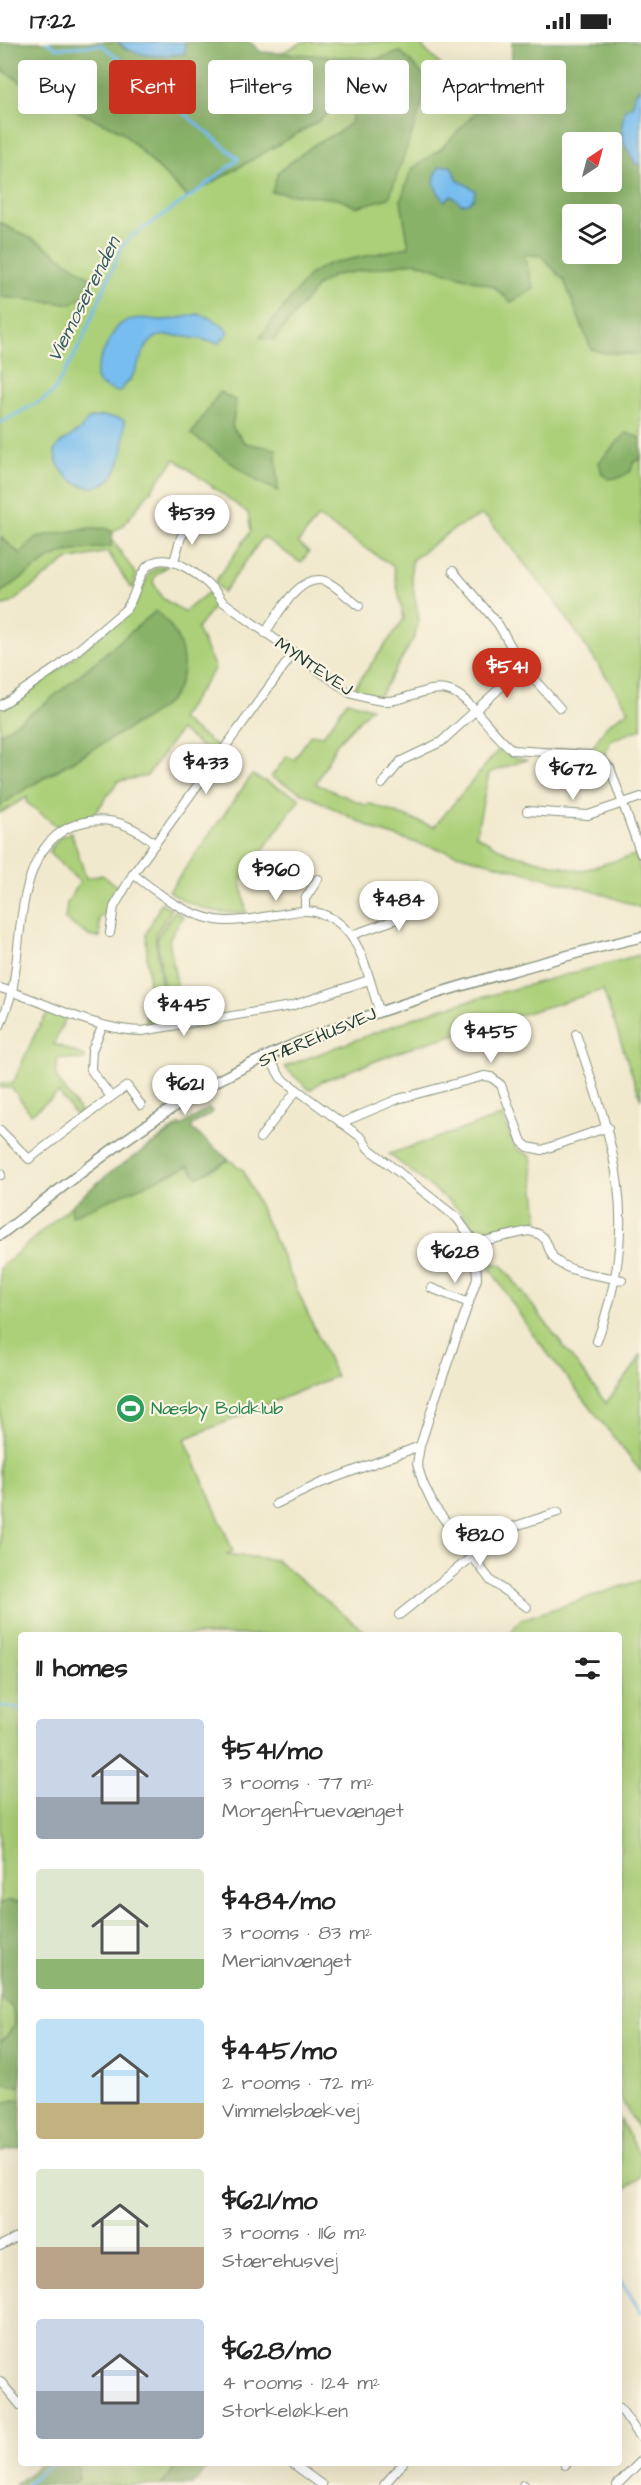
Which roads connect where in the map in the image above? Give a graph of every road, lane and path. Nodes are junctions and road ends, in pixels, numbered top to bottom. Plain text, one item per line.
1 (191, 522) dead end
2 (174, 561) junction
3 (453, 571) dead end
4 (359, 606) dead end
5 (265, 633) junction
6 (293, 654) junction
7 (523, 667) junction
8 (0, 706) edge
9 (560, 708) dead end
10 (474, 711) junction
11 (382, 784) dead end
12 (641, 797) edge
13 (622, 802) junction
14 (527, 811) dead end
15 (155, 844) junction
16 (641, 854) edge
17 (133, 874) junction
18 (318, 879) dead end
19 (430, 899) dead end
20 (305, 911) junction
21 (110, 933) dead end
22 (352, 935) junction
23 (641, 937) edge
24 (369, 980) junction
25 (0, 988) edge
26 (12, 992) junction
27 (379, 1010) junction
28 (103, 1025) junction
29 (0, 1026) edge
30 (576, 1034) dead end
31 (268, 1056) junction
32 (297, 1090) junction
33 (111, 1097) junction
34 (141, 1105) dead end
35 (341, 1123) junction
36 (608, 1127) junction
37 (0, 1130) edge
38 (260, 1138) dead end
39 (0, 1235) edge
40 (475, 1243) junction
41 (622, 1280) junction
42 (431, 1288) dead end
43 (469, 1304) junction
44 (597, 1341) dead end
45 (420, 1446) junction
46 (276, 1504) dead end
47 (558, 1512) dead end
48 (472, 1557) junction
49 (527, 1606) dead end
50 (399, 1616) dead end
51 (18, 2237) edge
52 (0, 2246) edge
53 (0, 2381) edge
54 (18, 2402) edge
55 (622, 2412) edge
56 (641, 2438) edge
57 (641, 2461) edge
58 (296, 2466) edge
59 (401, 2466) edge
60 (322, 2485) edge
61 (384, 2485) edge
62 (617, 2485) edge

1 - 2 street
2 - 5 street, MYNTEVEJ
2 - 8 street
3 - 7 street
4 - 5 street
5 - 6 street, MYNTEVEJ
6 - 10 street, MYNTEVEJ
6 - 15 street
7 - 9 street
7 - 10 street
10 - 11 street
10 - 13 street, MYNTEVEJ
12 - 13 street
13 - 14 street
13 - 16 street, MYNTEVEJ
15 - 17 street
15 - 26 street
17 - 20 street
17 - 21 street
18 - 20 street
19 - 22 street
20 - 22 street
22 - 24 street
23 - 27 street, STÆREHUSVEJ
24 - 27 street
24 - 28 street
25 - 26 street
26 - 28 street
26 - 29 street
27 - 31 street, STÆREHUSVEJ
28 - 33 street
30 - 36 street
31 - 32 street
31 - 39 street, STÆREHUSVEJ
32 - 35 street
32 - 38 street
33 - 34 street
33 - 37 street
35 - 36 street
35 - 40 street
36 - 41 street
40 - 41 street
40 - 43 street
41 - 44 street
42 - 43 street
43 - 45 street
45 - 46 street
45 - 48 street
47 - 48 street
48 - 49 street
48 - 50 street
51 - 52 street
53 - 54 street
55 - 56 street
57 - 62 street
58 - 60 street
59 - 61 street

